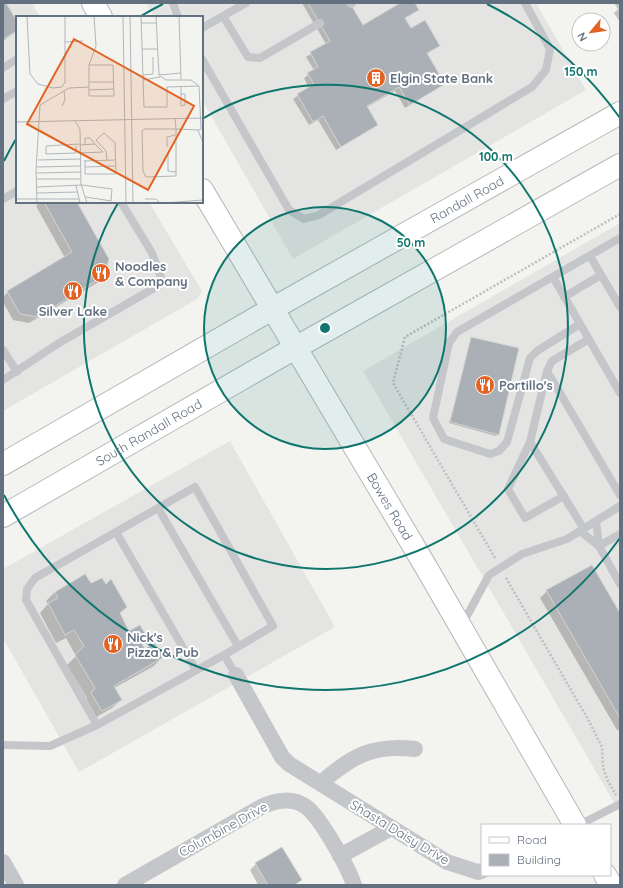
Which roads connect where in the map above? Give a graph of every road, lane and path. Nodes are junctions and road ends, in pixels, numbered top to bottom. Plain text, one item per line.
1 (93, 3) edge
2 (173, 3) edge
3 (246, 3) edge
4 (525, 3) edge
5 (100, 16) edge
6 (178, 16) edge
7 (223, 16) junction
8 (320, 23) dead end
9 (203, 27) edge
10 (16, 60) edge
11 (203, 61) edge
12 (3, 68) edge
13 (16, 92) edge
14 (3, 99) edge
15 (620, 113) edge
16 (620, 165) edge
17 (16, 192) edge
18 (203, 192) edge
19 (3, 199) edge
20 (122, 203) edge
21 (620, 214) edge
22 (620, 238) edge
23 (590, 256) junction
24 (601, 275) junction
25 (552, 277) junction
26 (564, 297) junction
27 (620, 307) edge
28 (272, 309) junction
29 (580, 324) junction
30 (589, 339) junction
31 (295, 348) junction
32 (3, 350) edge
33 (547, 371) junction
34 (17, 372) junction
35 (3, 380) edge
36 (620, 393) edge
37 (530, 442) junction
38 (3, 464) edge
39 (620, 495) edge
40 (564, 496) junction
41 (620, 506) edge
42 (158, 508) junction
43 (3, 516) edge
44 (596, 521) junction
45 (582, 530) junction
46 (116, 532) junction
47 (620, 534) edge
48 (599, 546) junction
49 (500, 567) junction
50 (620, 584) edge
51 (461, 627) junction
52 (238, 646) junction
53 (224, 655) junction
54 (196, 670) junction
55 (236, 675) joint
56 (98, 725) junction
57 (3, 745) edge
58 (415, 749) dead end
59 (321, 783) junction
60 (618, 800) edge
61 (574, 824) edge
62 (580, 824) edge
63 (391, 828) junction
64 (340, 856) junction
65 (3, 862) edge
66 (481, 871) edge
67 (606, 876) edge
68 (16, 885) edge
69 (125, 885) edge
70 (354, 885) edge
71 (611, 885) edge

1 - 5 main road
2 - 6 lane
3 - 7 lane
4 - 11 lane
7 - 8 lane
7 - 9 lane
10 - 12 lane
13 - 14 lane
15 - 28 main road, Randall Road
16 - 31 main road
17 - 19 lane
18 - 28 main road, Bowes Road
20 - 34 lane
21 - 49 path
22 - 23 lane
23 - 24 lane
23 - 25 lane
24 - 26 lane
24 - 27 lane
25 - 26 lane
25 - 29 lane
26 - 29 lane
28 - 31 main road, Bowes Road
28 - 38 main road
29 - 30 lane
30 - 33 lane
30 - 36 lane
31 - 43 main road, South Randall Road
31 - 51 main road, Bowes Road
32 - 34 lane
33 - 37 lane
33 - 39 lane
34 - 35 lane
37 - 40 lane
37 - 40 lane
40 - 45 lane
41 - 44 lane
42 - 46 lane
42 - 52 lane
42 - 52 lane
44 - 45 lane
44 - 48 lane
45 - 48 lane
45 - 49 lane
46 - 54 lane
46 - 56 lane
47 - 48 lane
48 - 50 lane
49 - 51 lane
49 - 60 path
51 - 61 main road, Bowes Road
52 - 53 lane
53 - 54 lane
53 - 55 lane
54 - 56 lane
55 - 59 street, Shasta Daisy Drive
56 - 57 lane
58 - 59 street
59 - 63 street, Shasta Daisy Drive
60 - 62 lane
63 - 64 street
63 - 66 street, Shasta Daisy Drive
64 - 69 street, Columbine Drive
64 - 70 street, Columbine Drive
65 - 68 street
67 - 71 main road

